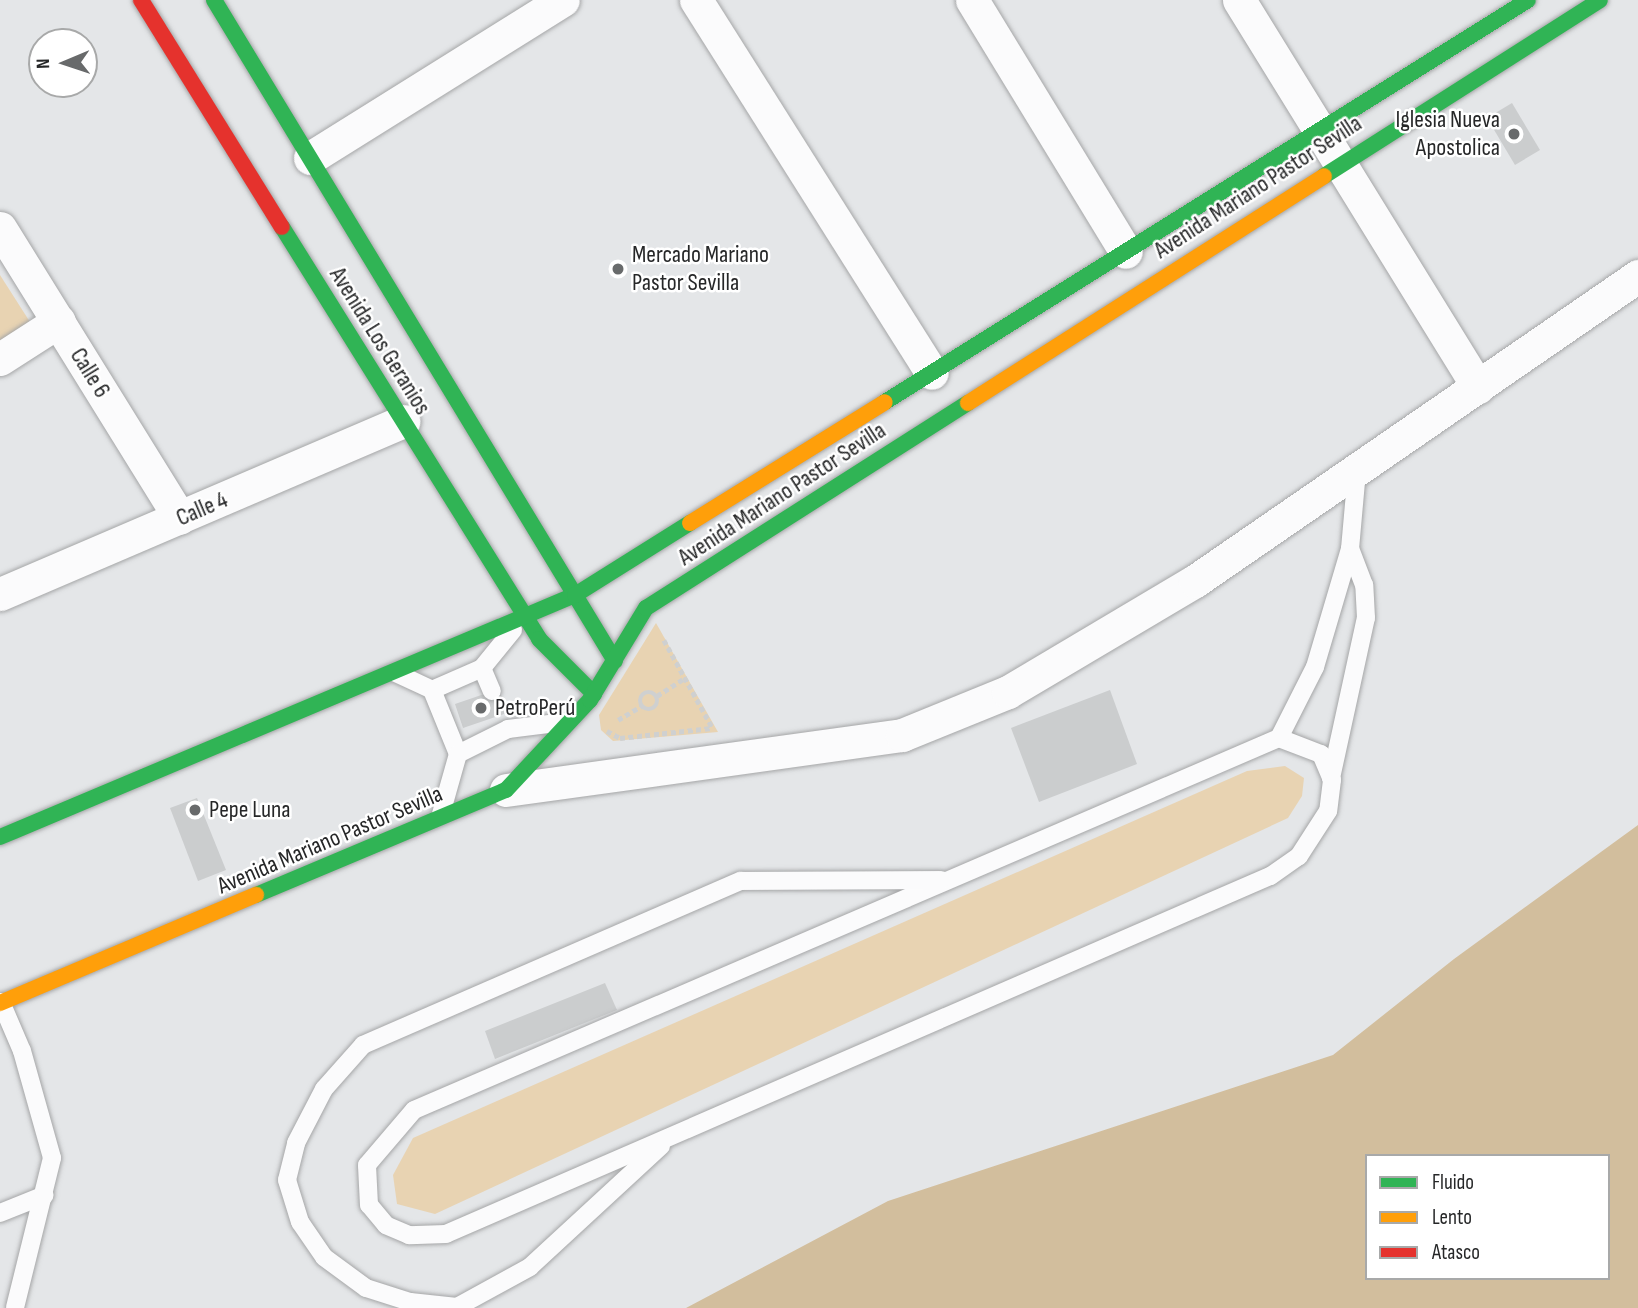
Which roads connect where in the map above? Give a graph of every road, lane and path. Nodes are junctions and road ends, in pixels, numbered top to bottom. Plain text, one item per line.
1 (141, 0) edge
2 (215, 0) edge
3 (563, 0) edge
4 (696, 0) edge
5 (972, 0) edge
6 (1239, 0) edge
7 (1528, 0) edge
8 (1600, 0) edge
9 (1320, 131) junction
10 (310, 158) junction
11 (1339, 162) junction
12 (0, 228) edge
13 (1126, 251) junction
14 (1638, 276) edge
15 (59, 321) junction
16 (0, 359) edge
17 (932, 373) junction
18 (1478, 387) junction
19 (402, 421) junction
20 (1357, 470) junction
21 (180, 518) junction
22 (1350, 549) junction
23 (0, 594) edge
24 (575, 595) junction
25 (646, 608) junction
26 (524, 616) junction
27 (615, 661) junction
28 (482, 668) junction
29 (393, 671) junction
30 (685, 678) junction
31 (432, 690) junction
32 (492, 691) dead end
33 (594, 694) junction
34 (657, 696) junction
35 (641, 706) junction
36 (571, 721) junction
37 (712, 727) junction
38 (1279, 738) junction
39 (458, 754) junction
40 (730, 759) junction
41 (1331, 778) junction
42 (506, 790) junction
43 (440, 818) junction
44 (3, 827) edge
45 (948, 880) junction
46 (1, 1003) edge
47 (673, 1136) junction
48 (45, 1195) junction
49 (0, 1213) edge
50 (15, 1308) edge

1 - 19 main road, Avenida Los Geranios
2 - 10 main road, Avenida Los Geranios
3 - 10 street
4 - 17 street
5 - 13 street
6 - 9 street
7 - 9 main road, Avenida Mariano Pastor Sevilla
8 - 11 main road, Avenida Mariano Pastor Sevilla
9 - 11 street
9 - 13 main road, Avenida Mariano Pastor Sevilla
10 - 24 main road, Avenida Los Geranios
11 - 18 street
11 - 25 main road, Avenida Mariano Pastor Sevilla
12 - 15 street, Calle 6
13 - 17 main road, Avenida Mariano Pastor Sevilla
14 - 18 street
15 - 16 street
15 - 21 street, Calle 6
17 - 24 main road, Avenida Mariano Pastor Sevilla
18 - 20 street
19 - 21 street, Calle 4
19 - 26 main road, Avenida Los Geranios
20 - 22 lane
20 - 40 street
21 - 23 street, Calle 4
22 - 38 lane
22 - 41 lane
24 - 26 main road, Avenida Mariano Pastor Sevilla
24 - 27 main road, Avenida Los Geranios
25 - 27 main road, Avenida Mariano Pastor Sevilla
25 - 30 path
26 - 28 lane
26 - 29 main road, Avenida Mariano Pastor Sevilla
26 - 33 main road, Avenida Los Geranios
27 - 33 main road, Avenida Mariano Pastor Sevilla
28 - 31 lane
28 - 32 lane
29 - 31 lane
29 - 44 main road, Avenida Mariano Pastor Sevilla
30 - 34 path
30 - 37 path
31 - 39 lane
33 - 36 main road, Avenida Mariano Pastor Sevilla
34 - 35 path
34 - 35 path
35 - 37 path
36 - 39 lane
36 - 42 main road, Avenida Mariano Pastor Sevilla
37 - 40 path
38 - 41 lane
38 - 45 lane
39 - 43 lane
40 - 42 street
41 - 47 lane
42 - 43 main road, Avenida Mariano Pastor Sevilla
43 - 46 main road, Avenida Mariano Pastor Sevilla
45 - 47 lane
45 - 47 lane
46 - 48 lane
48 - 49 lane
48 - 50 lane

